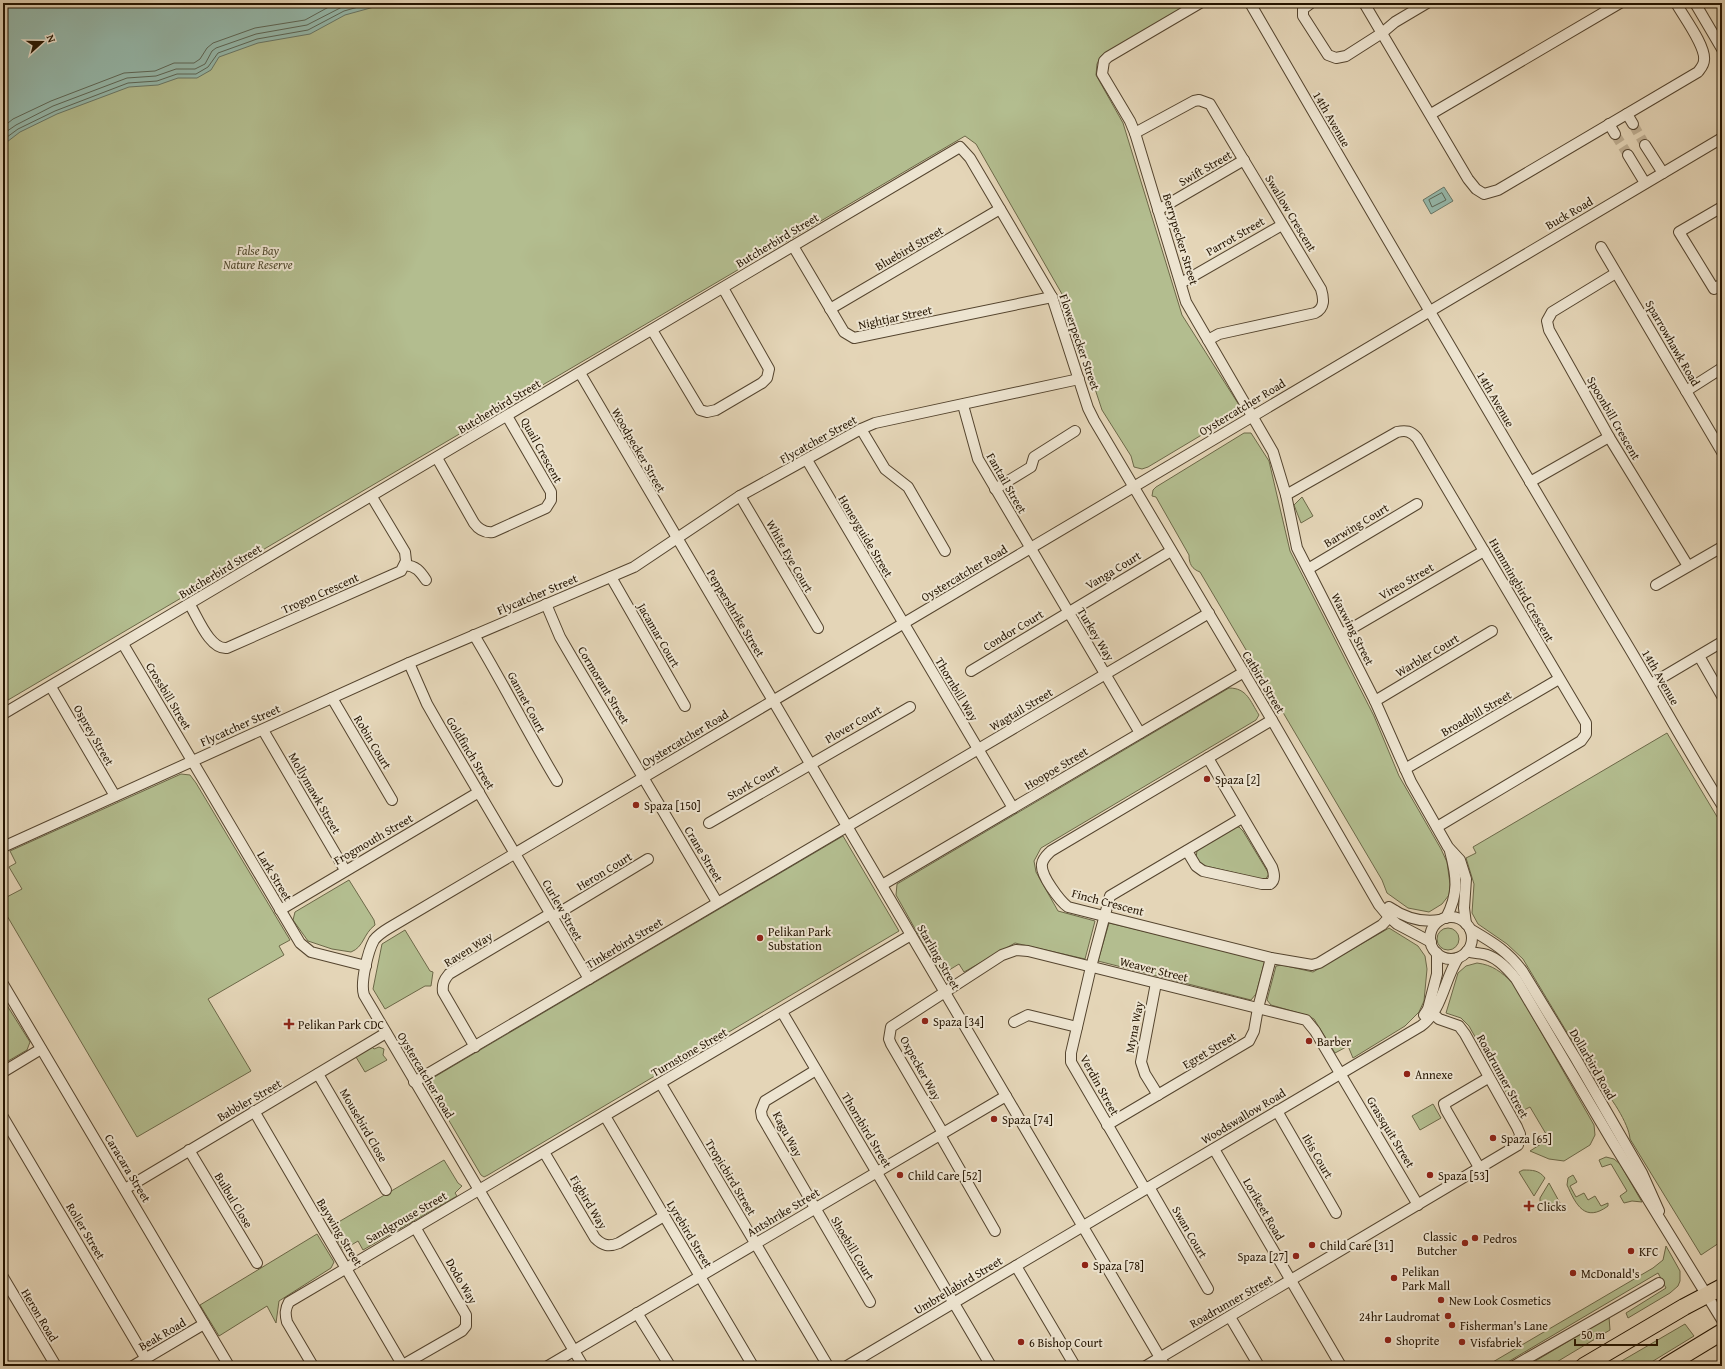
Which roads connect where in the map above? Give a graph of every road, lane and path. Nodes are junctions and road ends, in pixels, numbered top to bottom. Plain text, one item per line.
1 (1200, 3) edge
2 (1250, 3) edge
3 (1312, 3) edge
4 (1364, 3) edge
5 (1427, 3) edge
6 (1620, 3) edge
7 (1676, 3) edge
8 (1695, 3) edge
9 (1382, 33) junction
10 (1722, 49) edge
11 (1431, 114) junction
12 (1626, 114) junction
13 (1609, 124) junction
14 (1633, 124) tunnel mouth
15 (1135, 133) junction
16 (1615, 134) tunnel mouth
17 (1722, 138) edge
18 (1645, 145) tunnel mouth
19 (960, 147) joint
20 (1628, 155) tunnel mouth
21 (1244, 160) junction
22 (1663, 173) junction
23 (1645, 183) junction
24 (1722, 207) edge
25 (1000, 209) junction
26 (1158, 210) junction
27 (1282, 225) junction
28 (793, 246) junction
29 (1601, 247) dead end
30 (1616, 273) junction
31 (1181, 283) junction
32 (1718, 287) edge
33 (723, 288) junction
34 (1052, 297) junction
35 (830, 309) junction
36 (1429, 310) junction
37 (652, 330) junction
38 (1208, 340) junction
39 (1722, 368) edge
40 (580, 374) junction
41 (1079, 379) junction
42 (1686, 391) junction
43 (963, 404) junction
44 (507, 416) junction
45 (1253, 416) junction
46 (861, 429) junction
47 (1075, 431) dead end
48 (1609, 437) junction
49 (1722, 452) edge
50 (436, 458) junction
51 (806, 460) junction
52 (1530, 482) junction
53 (1133, 487) junction
54 (995, 488) junction
55 (1286, 495) junction
56 (740, 496) junction
57 (372, 497) junction
58 (1417, 504) dead end
59 (677, 539) junction
60 (1722, 547) edge
61 (1031, 549) junction
62 (1171, 551) junction
63 (1484, 551) junction
64 (945, 552) dead end
65 (405, 565) junction
66 (1688, 566) junction
67 (1308, 569) junction
68 (611, 577) junction
69 (426, 580) dead end
70 (1656, 585) dead end
71 (546, 604) junction
72 (190, 605) junction
73 (1068, 612) junction
74 (1209, 613) junction
75 (903, 624) junction
76 (818, 628) dead end
77 (1492, 631) dead end
78 (474, 634) junction
79 (1342, 634) junction
80 (1722, 642) edge
81 (123, 644) junction
82 (1699, 656) junction
83 (409, 663) junction
84 (971, 671) dead end
85 (1244, 672) junction
86 (1105, 674) junction
87 (1559, 679) junction
88 (1651, 684) junction
89 (51, 687) junction
90 (1722, 696) edge
91 (332, 698) junction
92 (773, 700) junction
93 (1375, 701) junction
94 (684, 706) dead end
95 (910, 707) dead end
96 (3, 714) edge
97 (1272, 720) junction
98 (263, 730) junction
99 (1140, 733) junction
100 (978, 749) junction
101 (1208, 758) junction
102 (192, 762) junction
103 (810, 764) junction
104 (1405, 769) junction
105 (644, 778) junction
106 (557, 781) dead end
107 (479, 792) junction
108 (115, 796) junction
109 (392, 800) dead end
110 (1722, 805) edge
111 (1013, 808) junction
112 (1242, 818) junction
113 (710, 823) dead end
114 (847, 826) junction
115 (1437, 827) junction
116 (3, 847) edge
117 (1448, 847) junction
118 (1187, 851) junction
119 (515, 854) junction
120 (648, 859) dead end
121 (345, 870) junction
122 (882, 885) junction
123 (717, 902) junction
124 (280, 910) junction
125 (1392, 914) junction
126 (551, 915) junction
127 (1105, 916) junction
128 (1443, 919) junction
129 (1468, 927) junction
130 (912, 935) junction
131 (1431, 942) junction
132 (1467, 951) junction
133 (1437, 953) junction
134 (1271, 958) junction
135 (1458, 958) junction
136 (366, 966) junction
137 (1091, 967) junction
138 (589, 979) junction
139 (1156, 983) junction
140 (3, 985) edge
141 (944, 993) junction
142 (1258, 1008) junction
143 (782, 1012) junction
144 (1431, 1012) junction
145 (1014, 1022) dead end
146 (1077, 1027) junction
147 (386, 1033) junction
148 (475, 1047) junction
149 (41, 1049) junction
150 (816, 1070) junction
151 (3, 1072) edge
152 (1340, 1073) junction
153 (318, 1074) junction
154 (1488, 1078) junction
155 (414, 1082) junction
156 (661, 1084) junction
157 (1158, 1095) junction
158 (1006, 1096) junction
159 (1277, 1111) junction
160 (254, 1112) junction
161 (605, 1116) junction
162 (3, 1117) edge
163 (1107, 1125) junction
164 (941, 1134) junction
165 (1214, 1149) junction
166 (189, 1150) junction
167 (544, 1152) junction
168 (1480, 1169) junction
169 (876, 1172) junction
170 (1147, 1188) junction
171 (125, 1189) junction
172 (386, 1190) dead end
173 (479, 1190) junction
174 (1418, 1205) junction
175 (814, 1208) junction
176 (1336, 1214) dead end
177 (664, 1216) junction
178 (1083, 1226) junction
179 (415, 1227) junction
180 (996, 1231) dead end
181 (1668, 1234) junction
182 (756, 1244) junction
183 (257, 1263) dead end
184 (1016, 1266) junction
185 (346, 1267) junction
186 (700, 1276) junction
187 (3, 1277) edge
188 (1291, 1281) junction
189 (1659, 1283) dead end
190 (1722, 1287) edge
191 (1208, 1289) dead end
192 (1706, 1295) junction
193 (870, 1302) dead end
194 (953, 1303) junction
195 (637, 1313) junction
196 (1230, 1317) junction
197 (1722, 1320) edge
198 (204, 1324) junction
199 (1722, 1332) edge
200 (574, 1350) junction
201 (146, 1359) junction
202 (1163, 1362) edge
203 (56, 1366) edge
204 (133, 1366) edge
205 (229, 1366) edge
206 (313, 1366) edge
207 (402, 1366) edge
208 (548, 1366) edge
209 (583, 1366) edge
210 (670, 1366) edge
211 (753, 1366) edge
212 (828, 1366) edge
213 (847, 1366) edge
214 (991, 1366) edge
215 (1075, 1366) edge
216 (1146, 1366) edge
217 (1259, 1366) edge
218 (1341, 1366) edge
219 (1514, 1366) edge
220 (1584, 1366) edge
221 (1666, 1366) edge

1 - 15 street, Berrypecker Street
2 - 36 street, 14th Avenue
3 - 9 street
4 - 9 street
5 - 9 street
6 - 11 street
7 - 12 street
8 - 10 street
9 - 11 street
11 - 13 street
12 - 13 street
12 - 14 street
13 - 16 street
15 - 21 street, Swallow Crescent
15 - 26 street, Berrypecker Street
17 - 22 street, Buck Road
18 - 22 street
19 - 25 street, Flowerpecker Street
19 - 28 street, Butcherbird Street
20 - 23 street
21 - 26 street, Swift Street
21 - 27 street, Swallow Crescent
22 - 23 street, Buck Road
23 - 36 street, Buck Road
24 - 32 street
25 - 34 street, Flowerpecker Street
25 - 35 street, Bluebird Street
26 - 31 street, Berrypecker Street
27 - 31 street, Parrot Street
27 - 38 street, Swallow Crescent
28 - 33 street, Butcherbird Street
28 - 35 street, Nightjar Street
29 - 30 street, Sparrowhawk Road
30 - 42 street, Sparrowhawk Road
30 - 48 street, Spoonbill Crescent
31 - 38 street, Berrypecker Street
33 - 37 street, Butcherbird Street
33 - 37 street
34 - 35 street, Nightjar Street
34 - 41 street, Flowerpecker Street
36 - 45 street, Oystercatcher Road
36 - 52 street, 14th Avenue
37 - 40 street, Butcherbird Street
38 - 45 street, Berrypecker Street
39 - 42 street
40 - 44 street, Butcherbird Street
40 - 59 street, Woodpecker Street
41 - 43 street, Flycatcher Street
41 - 53 street, Flowerpecker Street
42 - 49 street, Sparrowhawk Road
43 - 46 street, Flycatcher Street
43 - 54 street, Fantail Street
44 - 50 street, Butcherbird Street
44 - 50 street, Quail Crescent
45 - 53 street, Oystercatcher Road
45 - 55 street, Waxwing Street
46 - 51 street, Flycatcher Street
46 - 64 street
47 - 54 street
48 - 52 street
48 - 66 street, Spoonbill Crescent
50 - 57 street, Butcherbird Street
51 - 56 street, Flycatcher Street
51 - 75 street, Honeyguide Street
52 - 88 street, 14th Avenue
53 - 61 street, Oystercatcher Road
53 - 62 street, Catbird Street
54 - 61 street, Fantail Street
55 - 63 street, Hummingbird Crescent
55 - 67 street, Waxwing Street
56 - 59 street, Flycatcher Street
56 - 76 street, White Eye Court
57 - 65 street
57 - 72 street, Butcherbird Street
58 - 67 street, Barwing Court
59 - 68 street, Flycatcher Street
59 - 92 street, Peppershrike Street
60 - 66 street
61 - 73 street, Turkey Way
61 - 75 street, Oystercatcher Road
62 - 73 street, Vanga Court
62 - 74 street, Catbird Street
63 - 79 street, Vireo Street
63 - 87 street, Hummingbird Crescent
65 - 69 street
65 - 72 street, Trogon Crescent
66 - 70 street
67 - 79 street, Waxwing Street
68 - 71 street, Flycatcher Street
68 - 94 street, Jacamar Court
71 - 78 street, Flycatcher Street
71 - 105 street, Cormorant Street
72 - 81 street, Butcherbird Street
73 - 84 street, Condor Court
73 - 86 street, Turkey Way
74 - 85 street, Catbird Street
74 - 86 street, Wagtail Street
75 - 92 street, Oystercatcher Road
75 - 100 street, Thornbill Way
77 - 93 street, Warbler Court
78 - 83 street, Flycatcher Street
78 - 106 street, Gannet Court
79 - 93 street, Waxwing Street
80 - 82 street
81 - 89 street, Butcherbird Street
81 - 102 street, Crossbill Street
82 - 88 street
82 - 90 street
83 - 91 street, Flycatcher Street
83 - 107 street, Goldfinch Street
85 - 97 street, Catbird Street
85 - 99 street, Hoopoe Street
86 - 99 street, Turkey Way
86 - 100 street, Wagtail Street
87 - 104 street, Broadbill Street
87 - 115 street, Hummingbird Crescent
88 - 110 street, 14th Avenue
89 - 96 street, Butcherbird Street
89 - 108 street, Osprey Street
91 - 98 street, Flycatcher Street
91 - 109 street, Robin Court
92 - 103 street, Starling Street
92 - 105 street, Oystercatcher Road
93 - 104 street, Waxwing Street
95 - 103 street, Plover Court
97 - 101 street, Finch Crescent
97 - 125 street, Catbird Street
98 - 102 street, Flycatcher Street
98 - 121 street, Mollymawk Street
99 - 111 street, Hoopoe Street
100 - 111 street, Thornbill Way
100 - 114 street, Wagtail Street
101 - 112 street
101 - 127 street, Finch Crescent
102 - 108 street, Flycatcher Street
102 - 124 street, Lark Street
103 - 113 street, Stork Court
103 - 114 street, Starling Street
104 - 115 street, Waxwing Street
105 - 119 street, Oystercatcher Road
105 - 123 street, Crane Street
107 - 119 street, Goldfinch Street
107 - 121 street, Frogmouth Street
108 - 116 street, Flycatcher Street
111 - 122 street, Hoopoe Street
112 - 118 street, Verdin Street
112 - 118 street
114 - 122 street, Starling Street
114 - 123 street, Tinkerbird Street
115 - 117 street, Waxwing Street
117 - 128 street, Waxwing Street
117 - 129 street, Waxwing Street
118 - 127 street, Verdin Street
119 - 126 street, Curlew Street
119 - 136 street, Oystercatcher Road
120 - 126 street, Heron Court
121 - 124 street, Frogmouth Street
122 - 130 street, Starling Street
123 - 138 street, Tinkerbird Street
124 - 136 street, Lark Street
125 - 128 street, Catbird Street
125 - 131 street, Catbird Street
125 - 134 street, Finch Crescent
126 - 138 street, Curlew Street
126 - 148 street, Raven Way
127 - 134 street, Finch Crescent
127 - 137 street, Verdin Street
128 - 129 street
128 - 131 street
129 - 132 street
129 - 181 street, Dollarbird Road
130 - 141 street, Starling Street
130 - 143 street, Turnstone Street
131 - 133 street
132 - 135 street
132 - 181 street, Dollarbird Road
133 - 135 street
133 - 144 street, Woodswallow Road
134 - 142 street, Egret Street
135 - 144 street, Woodswallow Road
136 - 147 street, Oystercatcher Road
137 - 139 street, Weaver Street
137 - 141 street, Weaver Street
137 - 146 street, Verdin Street
138 - 148 street, Tinkerbird Street
139 - 142 street, Weaver Street
139 - 157 street, Myna Way
140 - 149 street, Caracara Street
141 - 158 street, Starling Street
141 - 164 street, Oxpecker Way
142 - 152 street, Weaver Street
142 - 157 street, Egret Street
143 - 150 street, Thornbird Street
143 - 156 street, Turnstone Street
144 - 152 street, Woodswallow Road
144 - 154 street, Roadrunner Street
145 - 146 street
146 - 163 street, Verdin Street
147 - 153 street, Babbler Street
147 - 155 street, Oystercatcher Road
148 - 155 street, Tinkerbird Street
149 - 151 street
149 - 171 street, Caracara Street
150 - 169 street, Thornbird Street
150 - 175 street, Kagu Way
152 - 159 street, Woodswallow Road
152 - 174 street, Grassquit Street
153 - 160 street, Babbler Street
153 - 172 street, Mousebird Close
154 - 168 street, Roadrunner Street
154 - 168 street
155 - 173 street, Oystercatcher Road
156 - 161 street, Turnstone Street
156 - 182 street, Tropicbird Street
157 - 163 street, Egret Street
158 - 164 street, Antshrike Street
158 - 178 street, Starling Street
159 - 165 street, Woodswallow Road
159 - 176 street, Ibis Court
160 - 166 street, Babbler Street
160 - 185 street, Baywing Street
161 - 167 street, Turnstone Street
161 - 177 street, Lyrebird Street
162 - 201 street, Roller Street
163 - 170 street, Verdin Street
164 - 169 street, Antshrike Street
164 - 180 street
165 - 170 street, Woodswallow Road
165 - 188 street, Lorikeet Road
166 - 171 street, Babbler Street
166 - 183 street, Bulbul Close
167 - 173 street, Turnstone Street
167 - 177 street, Figbird Way
168 - 174 street, Roadrunner Street
169 - 175 street, Antshrike Street
169 - 194 street, Thornbird Street
170 - 178 street, Woodswallow Road
170 - 191 street, Swan Court
171 - 198 street, Caracara Street
173 - 179 street, Sandgrouse Street
173 - 200 street, Oystercatcher Road
174 - 188 street, Roadrunner Street
175 - 182 street, Antshrike Street
175 - 193 street, Shoebill Court
177 - 186 street, Lyrebird Street
178 - 184 street, Umbrellabird Street
178 - 202 street, Starling Street
179 - 185 street, Sandgrouse Street
179 - 207 street, Dodo Way
181 - 192 street, Dollarbird Road
182 - 186 street, Antshrike Street
182 - 212 street, Tropicbird Street
184 - 194 street, Umbrellabird Street
184 - 215 street
185 - 206 street, Sandgrouse Street
185 - 207 street, Baywing Street
186 - 195 street, Antshrike Street
186 - 211 street, Lyrebird Street
187 - 203 street, Heron Road
188 - 196 street, Roadrunner Street
188 - 218 street, Lorikeet Road
189 - 219 street
190 - 192 main road
192 - 197 street, Dollarbird Road
192 - 220 main road
194 - 213 street, Umbrellabird Street
194 - 214 street, Thornbird Street
195 - 200 street, Antshrike Street
195 - 210 street
196 - 202 street, Roadrunner Street
196 - 217 street
198 - 201 street, Beak Road
198 - 205 street, Caracara Street
199 - 221 main road
200 - 208 street, Antshrike Street
200 - 209 street, Oystercatcher Road
201 - 204 street, Beak Road
202 - 216 street, Roadrunner Street

